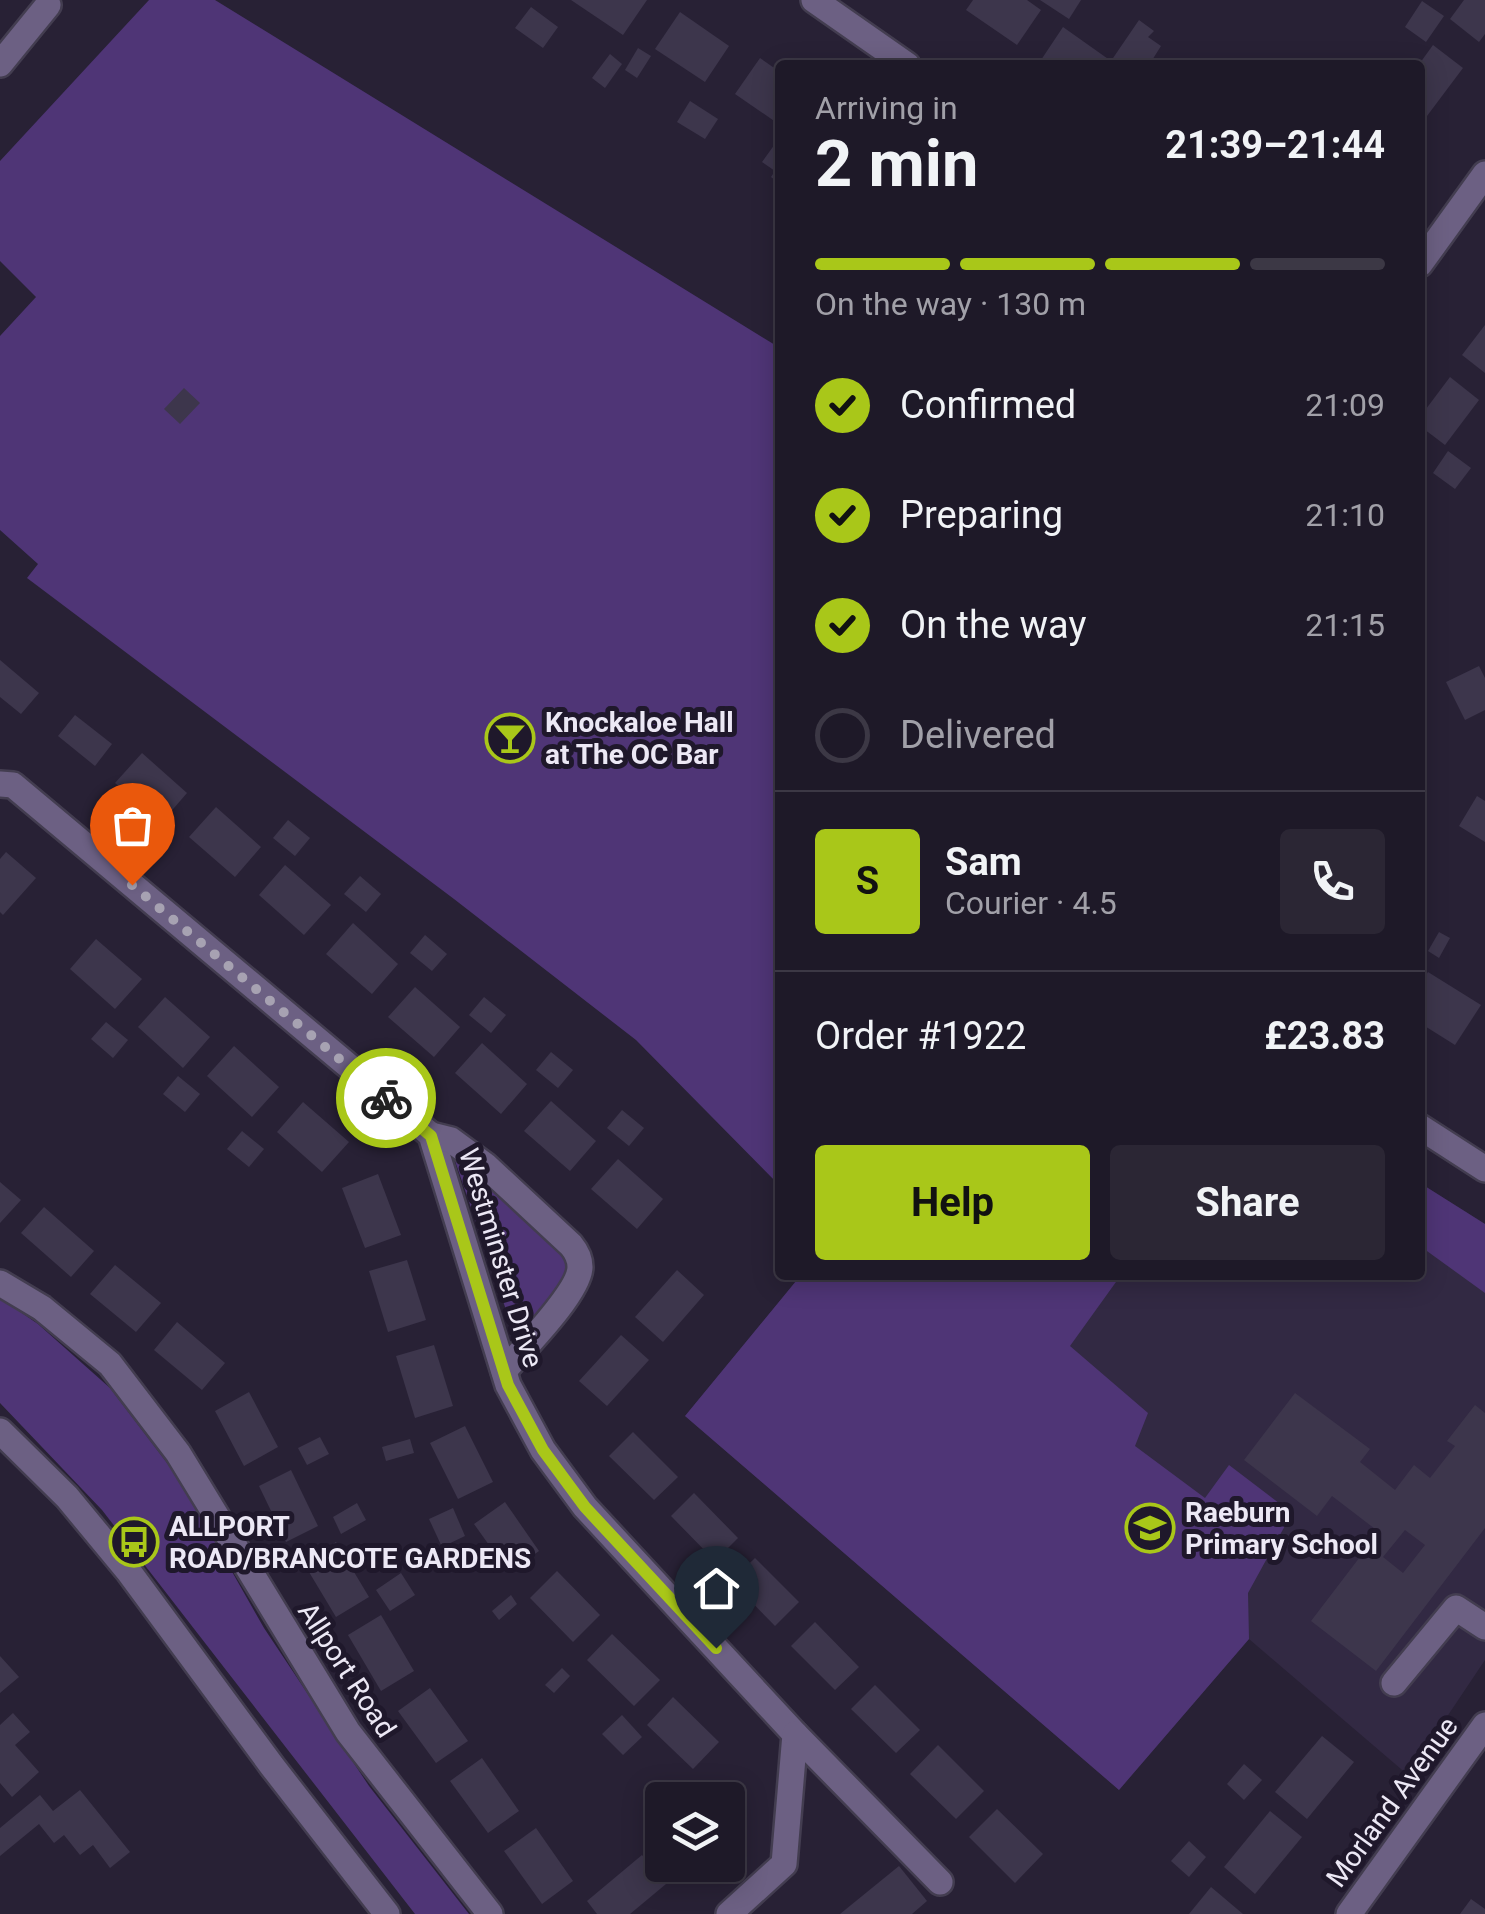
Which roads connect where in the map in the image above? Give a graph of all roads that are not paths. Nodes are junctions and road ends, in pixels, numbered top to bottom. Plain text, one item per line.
1 (814, 0) edge
2 (48, 5) dead end
3 (901, 60) edge
4 (0, 64) edge
5 (1485, 174) edge
6 (1425, 257) edge
7 (0, 784) edge
8 (1425, 1130) edge
9 (431, 1136) junction
10 (1485, 1169) edge
11 (0, 1283) edge
12 (504, 1371) junction
13 (0, 1431) edge
14 (1485, 1627) edge
15 (1394, 1683) dead end
16 (1485, 1725) edge
17 (795, 1734) junction
18 (940, 1882) dead end
19 (387, 1914) edge
20 (490, 1914) edge
21 (729, 1914) edge
22 (1349, 1914) edge

1 - 3 street
2 - 4 street
5 - 6 street
7 - 9 street, Westminster Drive
8 - 10 street
9 - 12 street, Westminster Drive
9 - 12 street
11 - 20 street, Allport Road
12 - 17 street, Westminster Drive
13 - 19 street
14 - 15 street
16 - 22 street, Morland Avenue
17 - 18 street, Westminster Drive
17 - 21 street

